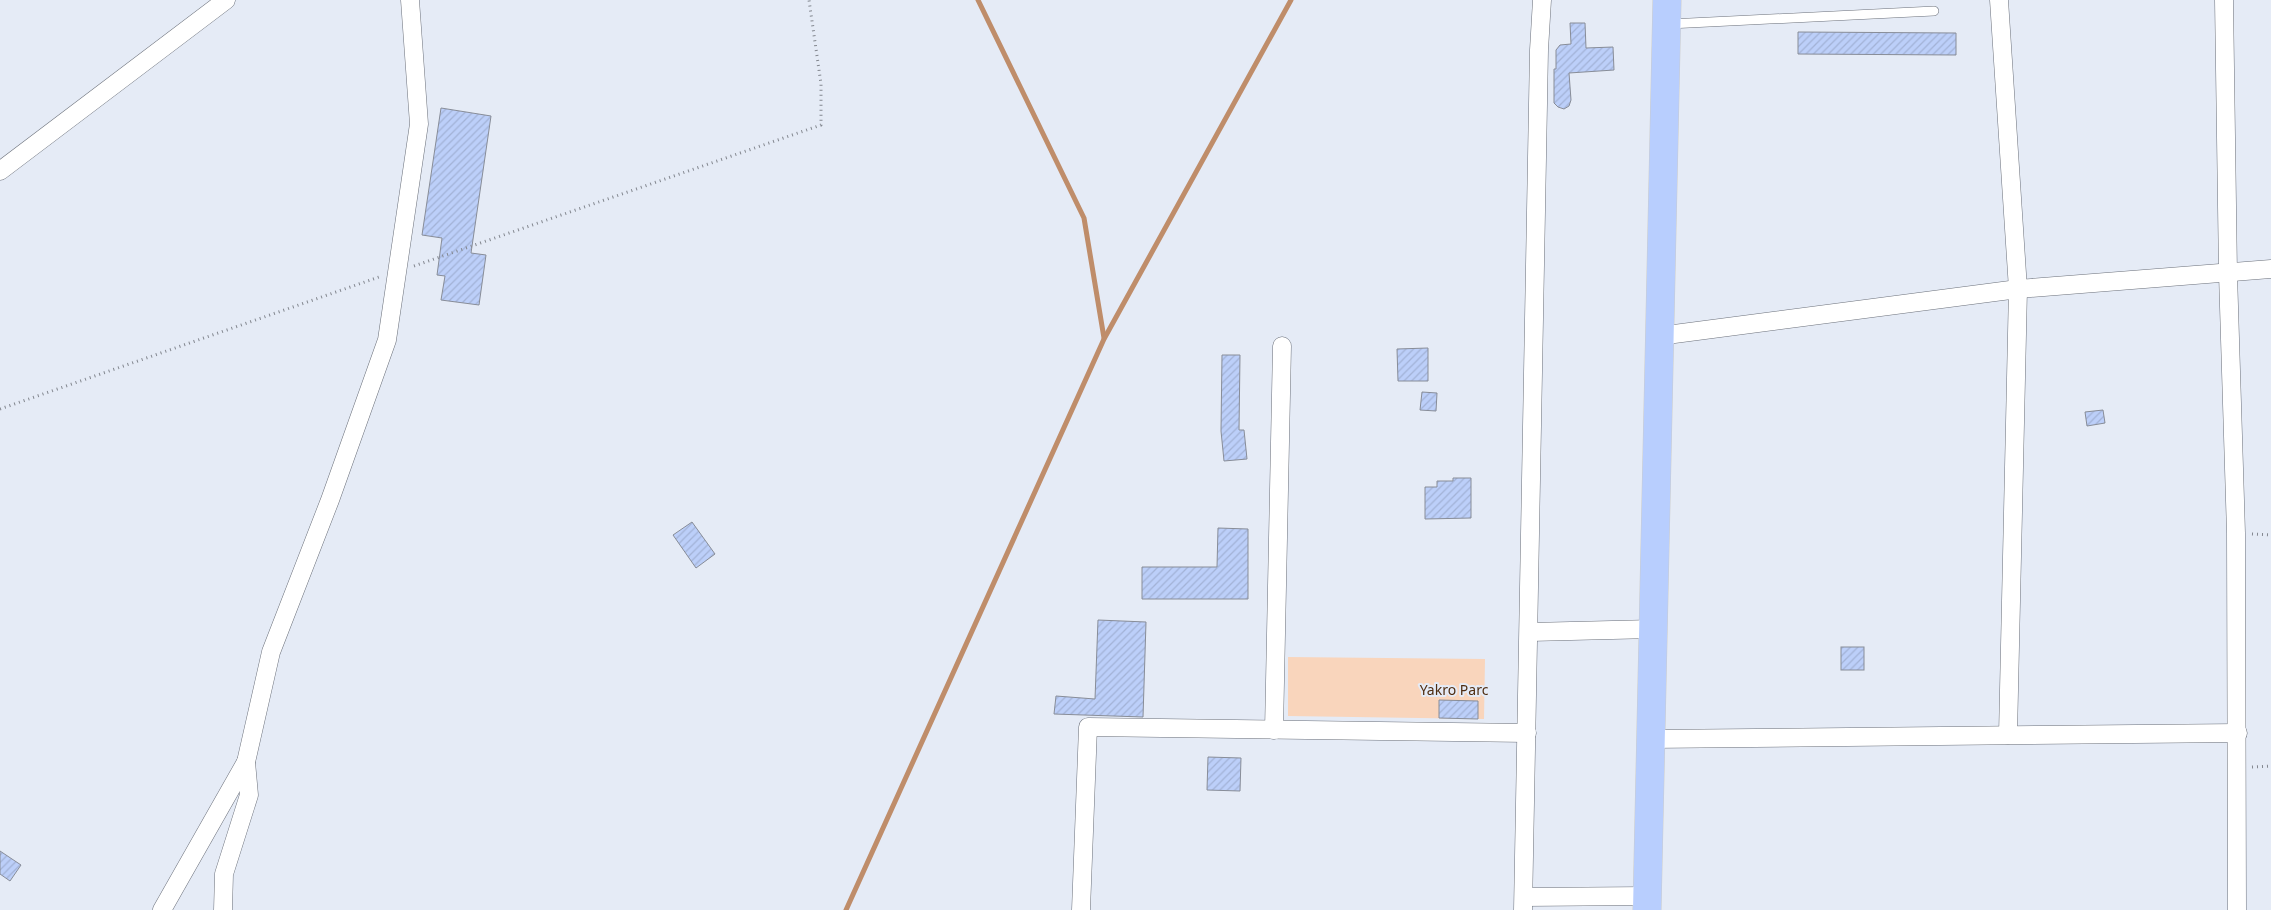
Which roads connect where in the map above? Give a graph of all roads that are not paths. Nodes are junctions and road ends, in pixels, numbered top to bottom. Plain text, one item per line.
1 (226, 0) edge
2 (410, 0) edge
3 (1542, 0) edge
4 (1999, 0) edge
5 (2224, 0) edge
6 (1934, 11) dead end
7 (1667, 12) edge
8 (0, 171) edge
9 (2271, 270) edge
10 (2228, 274) junction
11 (2018, 289) junction
12 (1659, 336) junction
13 (1282, 346) dead end
14 (1653, 629) junction
15 (1530, 632) junction
16 (1274, 730) junction
17 (2238, 733) junction
18 (1527, 734) junction
19 (2008, 735) junction
20 (1650, 739) junction
21 (246, 762) junction
22 (1523, 903) edge
23 (1647, 903) edge
24 (162, 910) edge
25 (223, 910) edge
26 (1082, 910) edge
27 (2237, 910) edge

1 - 8 street
2 - 21 street
3 - 15 street
4 - 11 street
5 - 10 street
6 - 7 lane
7 - 12 highway
9 - 10 street
10 - 11 street
10 - 17 street
11 - 12 street
11 - 19 street
12 - 14 highway
13 - 16 street
14 - 15 street
14 - 20 highway
15 - 18 street
16 - 18 street
16 - 26 street
17 - 19 street
17 - 27 street
18 - 22 street
19 - 20 street
20 - 23 highway
21 - 24 street
21 - 25 street
22 - 23 street

